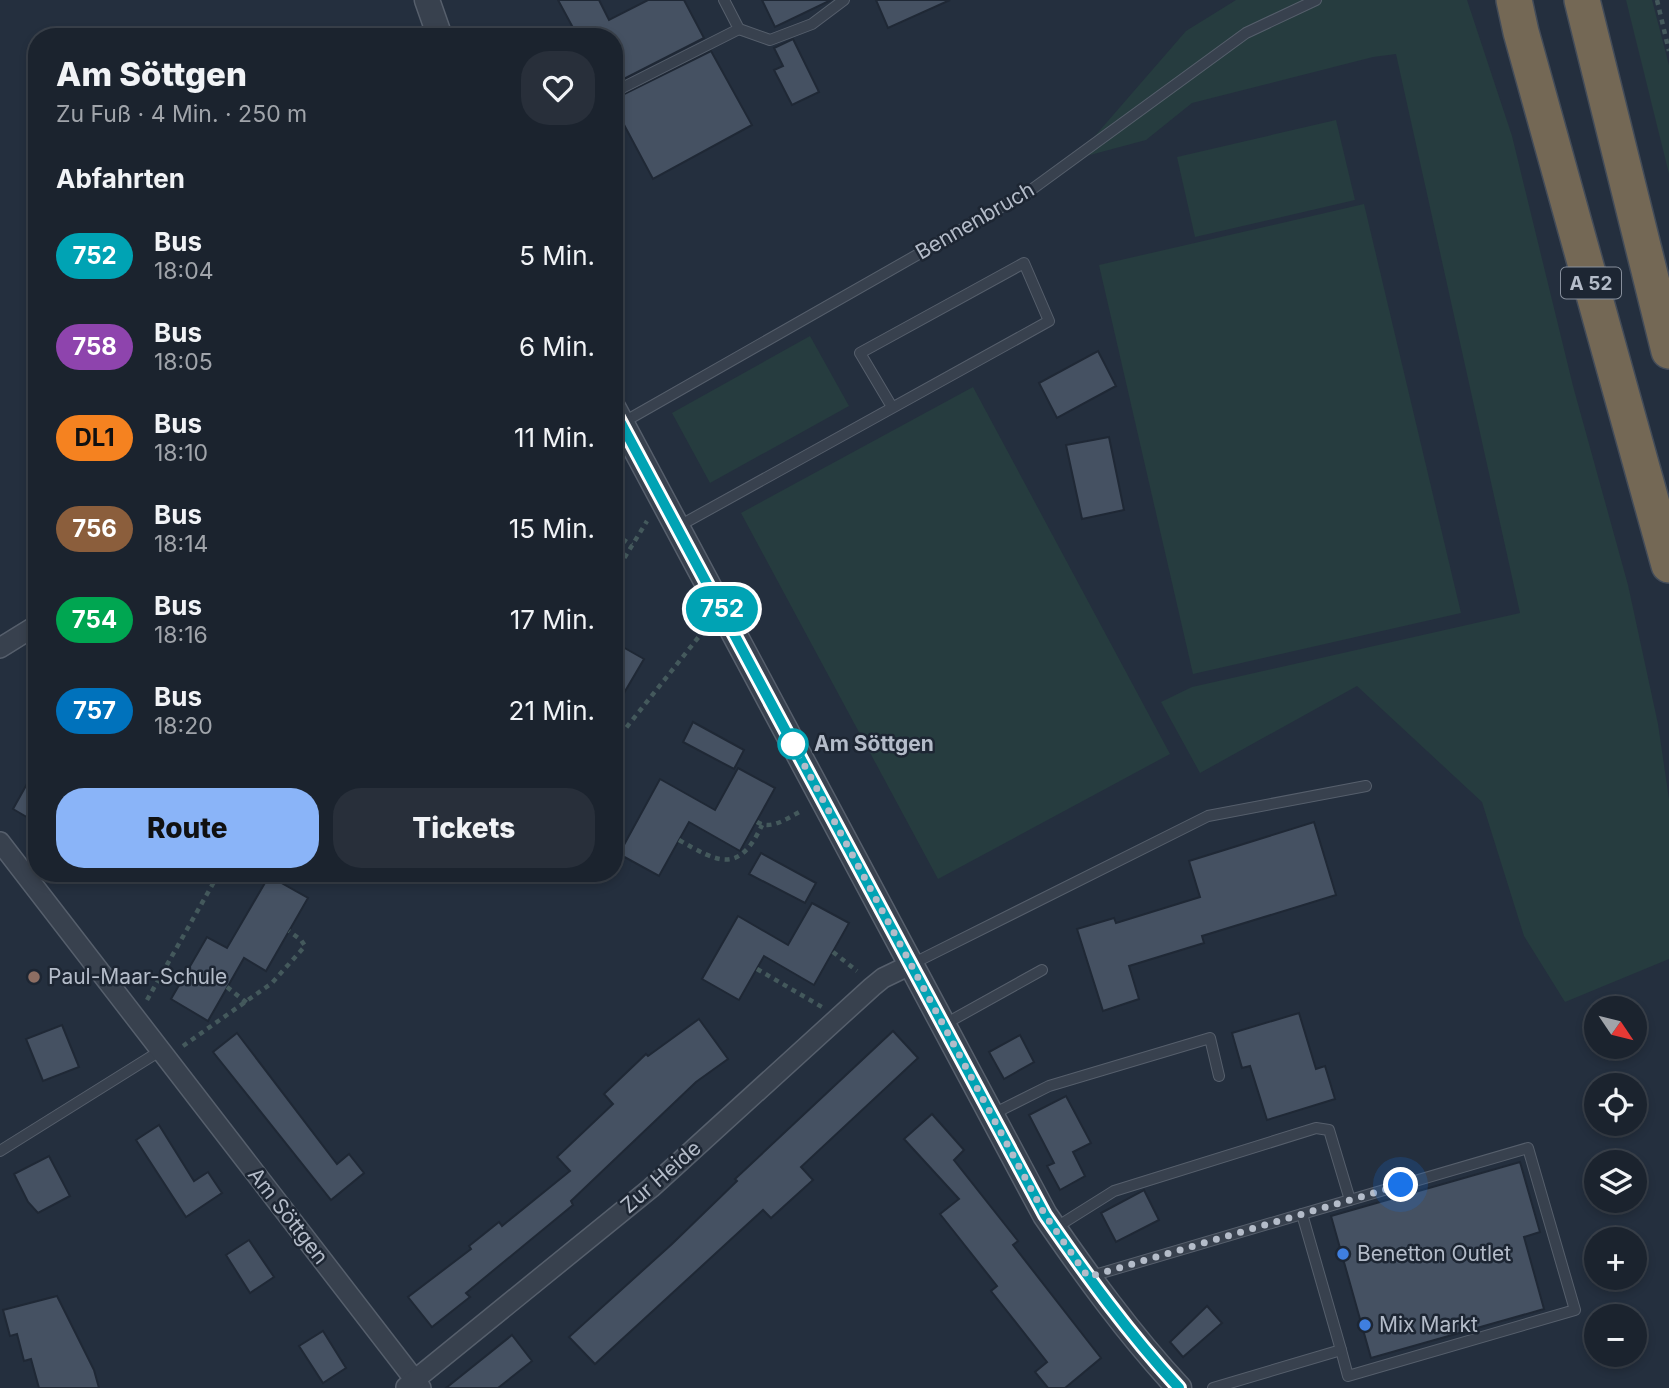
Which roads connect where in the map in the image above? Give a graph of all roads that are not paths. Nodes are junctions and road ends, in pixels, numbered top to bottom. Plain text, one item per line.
1 (427, 0) edge
2 (724, 0) edge
3 (844, 0) edge
4 (1316, 0) edge
5 (1514, 0) edge
6 (1582, 0) edge
7 (437, 28) edge
8 (739, 29) junction
9 (623, 87) edge
10 (1669, 351) edge
11 (892, 407) junction
12 (623, 414) edge
13 (623, 426) edge
14 (678, 527) junction
15 (1669, 565) edge
16 (28, 631) edge
17 (0, 648) edge
18 (1366, 786) dead end
19 (0, 842) edge
20 (28, 879) edge
21 (31, 882) edge
22 (912, 964) junction
23 (1042, 970) dead end
24 (944, 1024) junction
25 (163, 1055) junction
26 (1219, 1076) dead end
27 (992, 1115) junction
28 (0, 1151) edge
29 (1350, 1200) junction
30 (1302, 1214) junction
31 (1055, 1228) junction
32 (1088, 1277) junction
33 (1341, 1350) junction
34 (414, 1386) edge
35 (1179, 1388) edge
36 (1213, 1388) edge

1 - 7 street
2 - 8 lane
3 - 8 lane
4 - 12 lane, Bennenbruch
5 - 15 highway, A 52
6 - 10 highway, A 52
8 - 9 lane
11 - 11 lane
11 - 14 lane
13 - 14 street
14 - 22 street
16 - 17 street
18 - 22 lane
19 - 20 street, Am Söttgen
21 - 25 street, Am Söttgen
22 - 24 street
22 - 34 street, Zur Heide
23 - 24 lane
24 - 27 street
25 - 28 lane
25 - 34 street, Am Söttgen
26 - 27 lane
27 - 31 street
29 - 30 lane
29 - 31 lane
29 - 33 lane
30 - 32 lane
30 - 33 lane
31 - 32 street
32 - 35 street
33 - 36 lane

